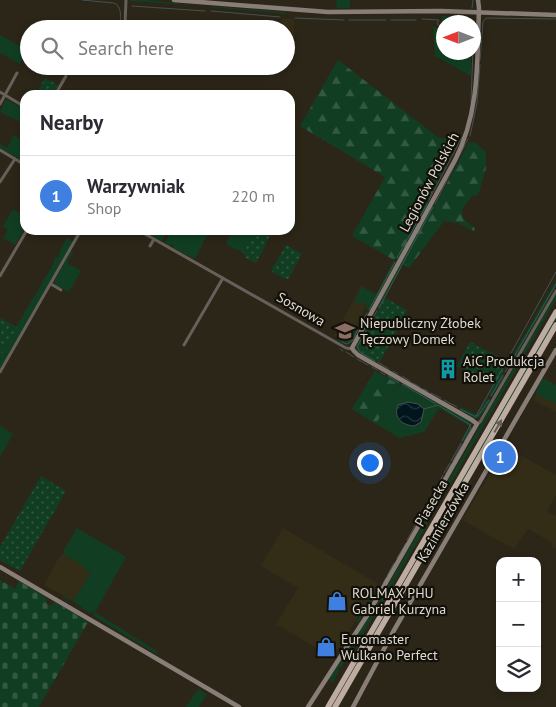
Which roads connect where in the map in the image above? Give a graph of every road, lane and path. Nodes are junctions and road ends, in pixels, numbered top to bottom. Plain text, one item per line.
1 (126, 0) edge
2 (174, 0) edge
3 (478, 0) edge
4 (478, 12) junction
5 (556, 14) edge
6 (125, 20) edge
7 (17, 73) dead end
8 (66, 76) dead end
9 (58, 90) edge
10 (0, 92) edge
11 (5, 95) junction
12 (0, 104) edge
13 (20, 104) edge
14 (0, 150) edge
15 (15, 159) junction
16 (20, 162) edge
17 (0, 182) edge
18 (24, 235) edge
19 (78, 235) edge
20 (147, 235) edge
21 (154, 239) junction
22 (150, 246) dead end
23 (0, 276) edge
24 (223, 278) junction
25 (51, 284) junction
26 (61, 290) dead end
27 (556, 291) edge
28 (556, 312) edge
29 (556, 325) edge
30 (184, 344) dead end
31 (353, 349) junction
32 (556, 350) edge
33 (0, 372) edge
34 (477, 424) junction
35 (0, 566) edge
36 (239, 707) edge
37 (308, 707) edge
38 (328, 707) edge
39 (335, 707) edge
40 (353, 707) edge

1 - 6 street
2 - 4 street
3 - 4 street, Legionów Polskich
4 - 5 street
4 - 31 street, Legionów Polskich
7 - 11 street
8 - 9 street
10 - 11 street
11 - 12 street
11 - 13 street
14 - 15 street
15 - 16 street
15 - 17 street
18 - 23 street
19 - 25 street
20 - 21 street, Sosnowa
21 - 22 street
21 - 24 street, Sosnowa
24 - 30 street
24 - 31 street, Sosnowa
25 - 26 street
25 - 33 street
27 - 34 street
28 - 38 highway, Piasecka
39 -> 29 highway, Piasecka
31 - 34 street, Sosnowa
32 - 40 street, Kazimierzówka
34 - 37 street
35 - 36 street

